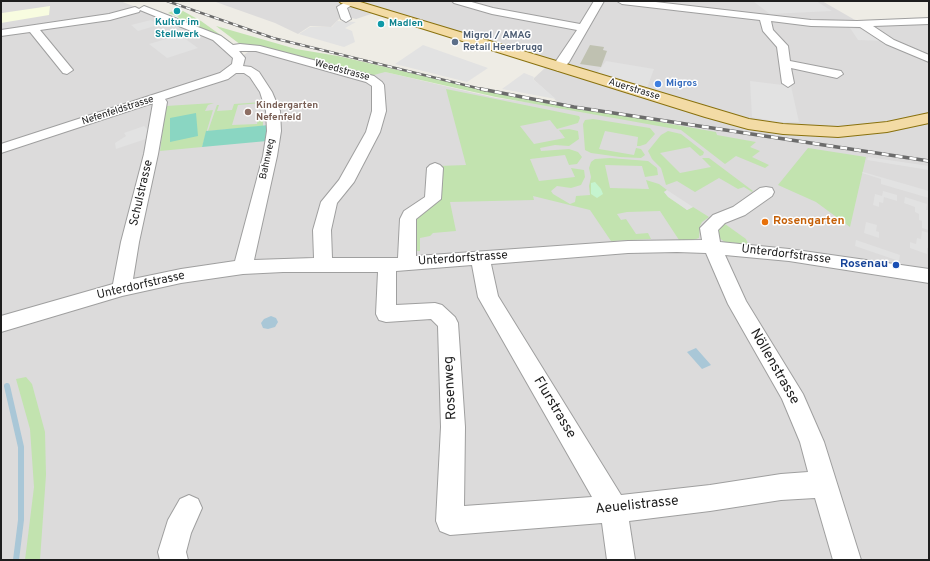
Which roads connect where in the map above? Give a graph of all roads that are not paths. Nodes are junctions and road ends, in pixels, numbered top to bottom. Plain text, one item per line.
1 (457, 1) edge
2 (599, 1) edge
3 (622, 1) edge
4 (348, 2) edge
5 (125, 3) dead end
6 (139, 8) junction
7 (765, 18) junction
8 (346, 19) dead end
9 (929, 21) edge
10 (862, 24) junction
11 (32, 28) junction
12 (584, 28) junction
13 (1, 32) edge
14 (231, 49) junction
15 (929, 59) edge
16 (785, 64) junction
17 (558, 67) junction
18 (235, 69) junction
19 (67, 70) dead end
20 (837, 74) dead end
21 (788, 83) dead end
22 (158, 98) junction
23 (929, 118) edge
24 (1, 150) edge
25 (436, 168) dead end
26 (766, 192) dead end
27 (712, 247) junction
28 (480, 258) junction
29 (407, 263) junction
30 (323, 264) junction
31 (387, 265) junction
32 (243, 267) junction
33 (929, 276) edge
34 (122, 288) junction
35 (1, 324) edge
36 (824, 484) junction
37 (189, 508) dead end
38 (614, 509) junction
39 (450, 521) joint
40 (174, 560) edge
41 (621, 560) edge
42 (847, 560) edge

1 - 12 street
2 - 12 street
3 - 7 street
4 - 8 street
4 - 17 main road, Auerstrasse
5 - 6 street
6 - 11 street
6 - 14 street
7 - 10 street
7 - 16 street
9 - 10 street
10 - 15 street
11 - 13 street
11 - 19 street
12 - 17 street
14 - 18 street
14 - 30 street, Weedstrasse
16 - 20 street
16 - 21 street
17 - 23 main road, Auerstrasse
18 - 22 street, Nefenfeldstrasse
18 - 32 street, Bahnweg
22 - 24 street, Nefenfeldstrasse
22 - 34 street, Schulstrasse
25 - 29 street
26 - 27 street, Nöllenstrasse
27 - 28 street, Unterdorfstrasse
27 - 33 street, Unterdorfstrasse
27 - 36 street, Nöllenstrasse
28 - 29 street, Unterdorfstrasse
28 - 38 street, Flurstrasse
29 - 31 street, Unterdorfstrasse
30 - 31 street, Unterdorfstrasse
30 - 32 street, Unterdorfstrasse
31 - 39 street, Rosenweg
32 - 34 street, Unterdorfstrasse
34 - 35 street, Unterdorfstrasse
36 - 38 street, Aeuelistrasse
36 - 42 street, Nöllenstrasse
37 - 40 street
38 - 39 street, Aeuelistrasse
38 - 41 street, Flurstrasse

